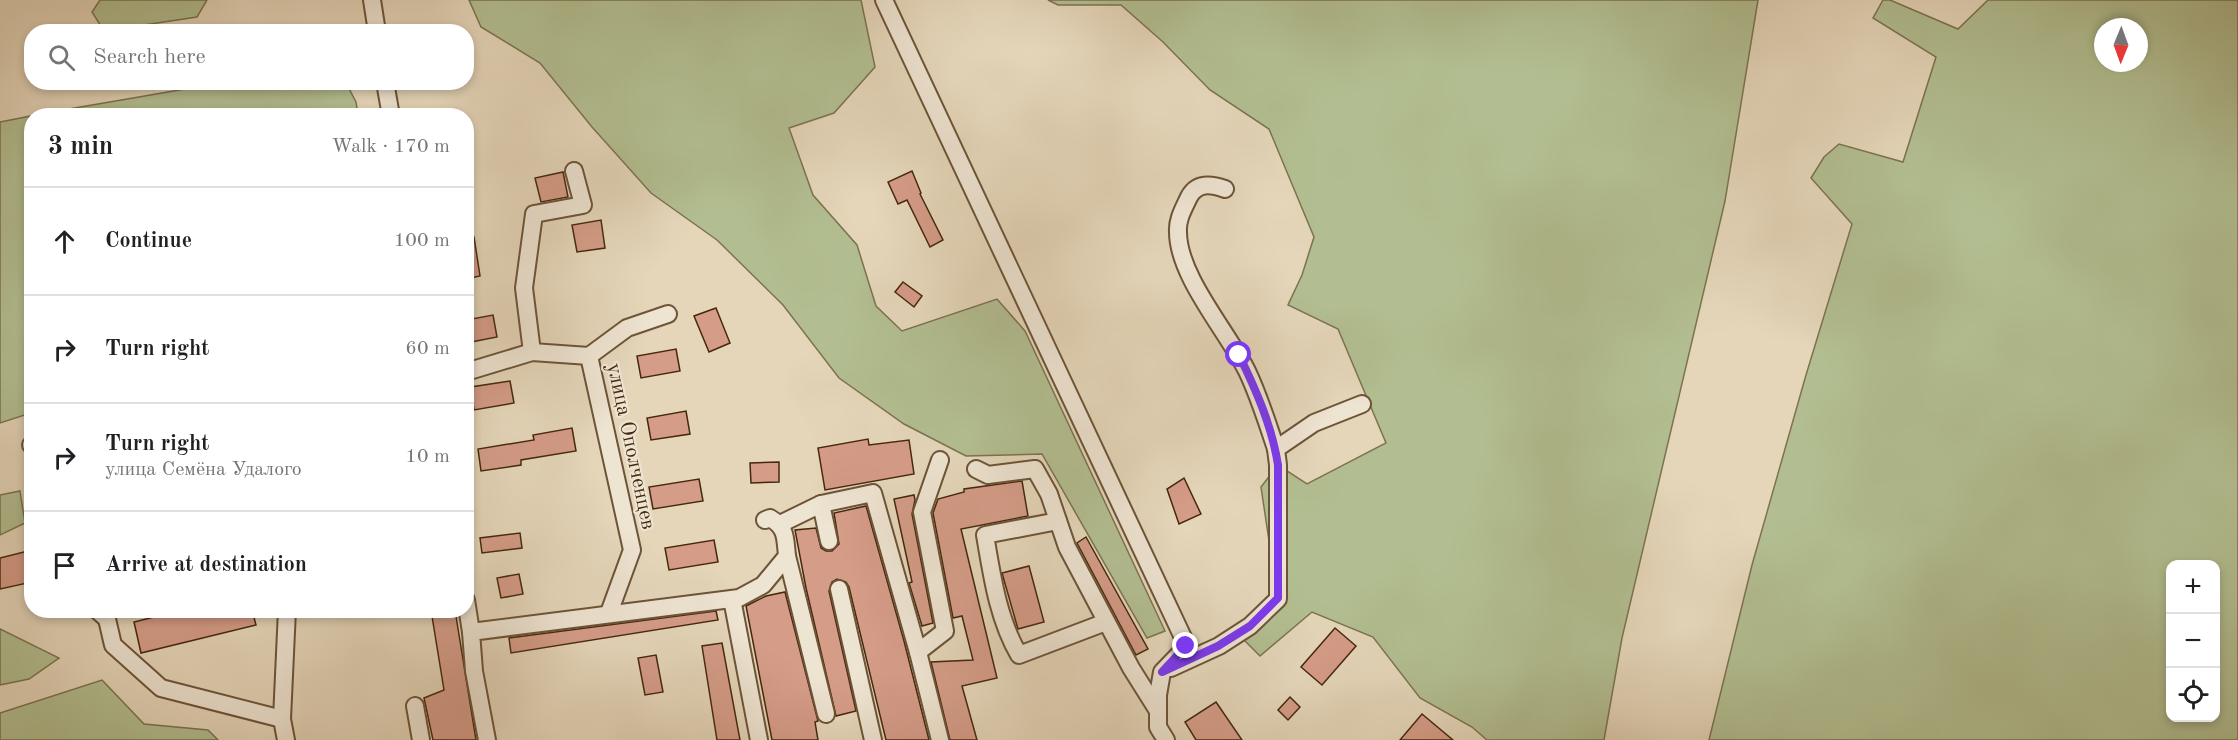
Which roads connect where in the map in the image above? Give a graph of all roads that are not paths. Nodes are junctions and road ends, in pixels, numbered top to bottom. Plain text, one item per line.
1 (372, 0) edge
2 (884, 0) edge
3 (376, 24) edge
4 (386, 90) edge
5 (390, 108) edge
6 (574, 171) dead end
7 (1225, 189) dead end
8 (668, 314) dead end
9 (532, 352) junction
10 (590, 356) junction
11 (474, 370) edge
12 (1362, 404) dead end
13 (1276, 449) junction
14 (940, 460) dead end
15 (976, 469) dead end
16 (821, 504) junction
17 (1058, 521) junction
18 (829, 541) dead end
19 (788, 556) junction
20 (839, 589) dead end
21 (732, 599) junction
22 (609, 613) junction
23 (106, 618) edge
24 (287, 618) edge
25 (469, 618) edge
26 (1106, 622) junction
27 (471, 632) junction
28 (918, 652) junction
29 (1162, 672) junction
30 (415, 706) dead end
31 (1158, 712) junction
32 (826, 714) dead end
33 (282, 719) junction
34 (286, 740) edge
35 (421, 740) edge
36 (487, 740) edge
37 (759, 740) edge
38 (873, 740) edge
39 (940, 740) edge
40 (1166, 740) edge

1 - 3 street
2 - 29 street
4 - 5 street
6 - 9 street
7 - 13 street
8 - 10 street
9 - 10 street
9 - 11 street
10 - 22 street, улица Ополченцев
12 - 13 street
13 - 29 street
14 - 28 street
15 - 17 street
16 - 18 street
16 - 19 street
16 - 28 street
17 - 26 street
17 - 26 street
19 - 21 street
19 - 32 street
20 - 38 street
21 - 22 street
21 - 37 street
22 - 27 street
23 - 33 street
24 - 33 street
25 - 27 street
26 - 31 street
27 - 36 street
28 - 39 street
29 - 31 street
30 - 35 street
31 - 40 street
33 - 34 street

